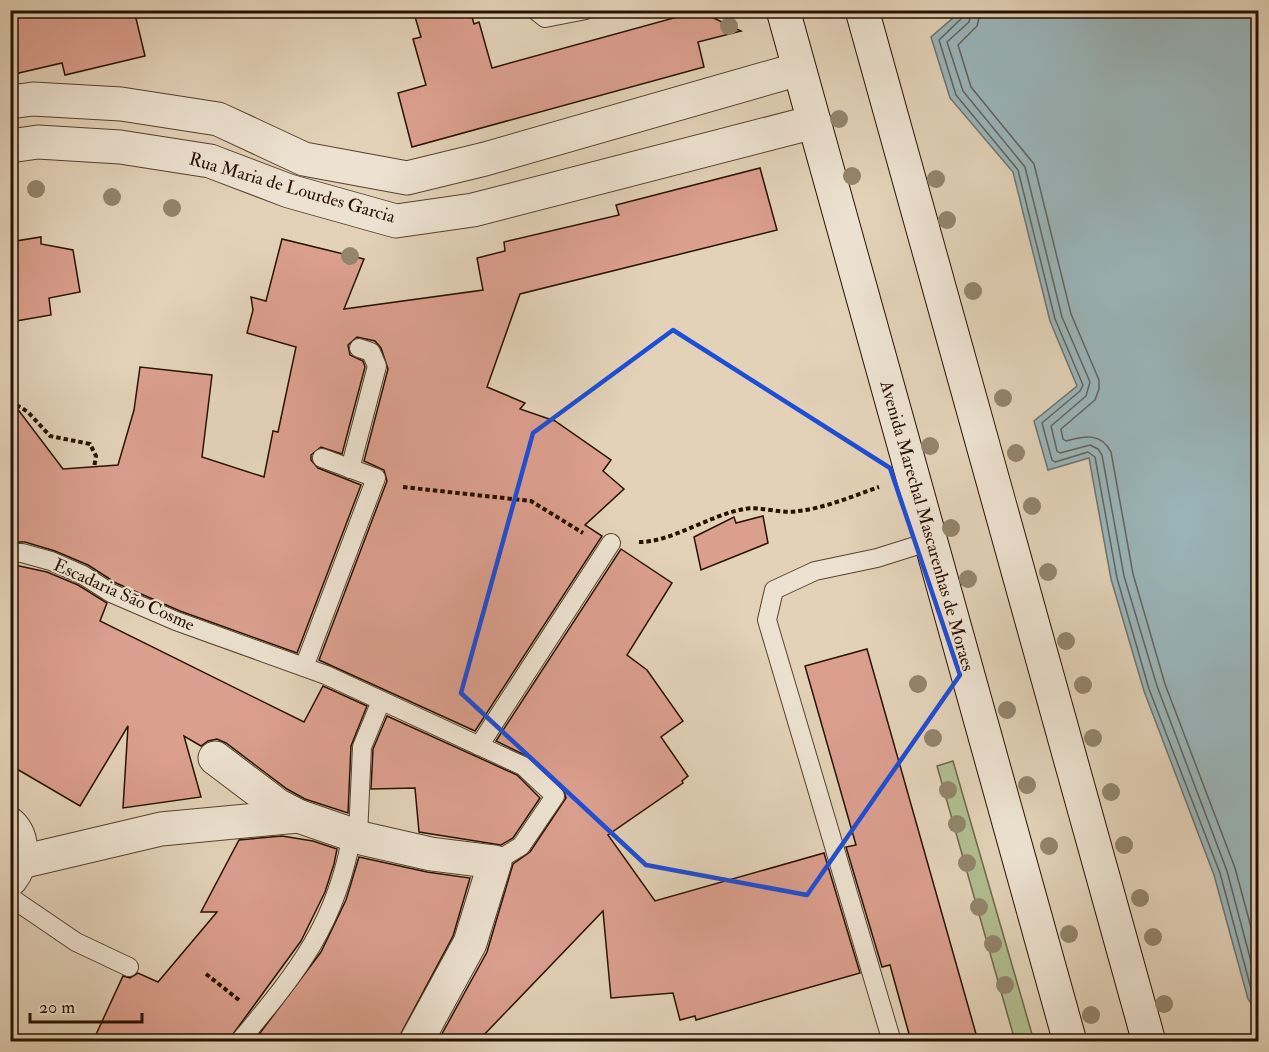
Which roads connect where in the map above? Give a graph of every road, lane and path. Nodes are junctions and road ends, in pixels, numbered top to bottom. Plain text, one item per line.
1 (535, 10) edge
2 (586, 10) edge
3 (783, 10) edge
4 (862, 10) edge
5 (799, 69) junction
6 (10, 102) edge
7 (814, 122) junction
8 (10, 146) edge
9 (359, 348) dead end
10 (10, 401) edge
11 (322, 458) dead end
12 (94, 468) dead end
13 (350, 469) junction
14 (913, 476) junction
15 (376, 478) junction
16 (931, 541) junction
17 (610, 543) junction
18 (10, 553) edge
19 (303, 667) junction
20 (381, 701) junction
21 (479, 746) junction
22 (214, 758) dead end
23 (298, 816) junction
24 (10, 824) edge
25 (355, 835) junction
26 (495, 862) junction
27 (16, 871) edge
28 (10, 897) edge
29 (129, 967) dead end
30 (207, 974) dead end
31 (259, 1017) junction
32 (239, 1041) edge
33 (416, 1041) edge
34 (892, 1041) edge
35 (1070, 1041) edge
36 (1149, 1041) edge

1 - 2 lane
3 - 5 street, Avenida Marechal Mascarenhas de Moraes
4 - 36 street
5 - 6 street, Rua Maria de Lourdes Garcia
5 - 7 street, Avenida Marechal Mascarenhas de Moraes
7 - 8 street, Rua Maria de Lourdes Garcia
7 - 14 street, Avenida Marechal Mascarenhas de Moraes
9 - 13 lane
10 - 12 path
11 - 13 lane
13 - 15 lane
14 - 16 street, Avenida Marechal Mascarenhas de Moraes
14 - 17 path
15 - 17 path
15 - 19 lane
16 - 34 lane
16 - 35 street, Avenida Marechal Mascarenhas de Moraes
17 - 21 lane
18 - 19 lane, Escadaria São Cosme
19 - 20 lane, Escadaria São Cosme
20 - 21 lane, Escadaria São Cosme
20 - 25 lane
21 - 26 lane, Escadaria São Cosme
22 - 23 street
23 - 25 street
23 - 27 street
24 - 27 street
25 - 26 street
25 - 31 lane
26 - 33 street
28 - 29 lane
30 - 31 path
31 - 32 lane

